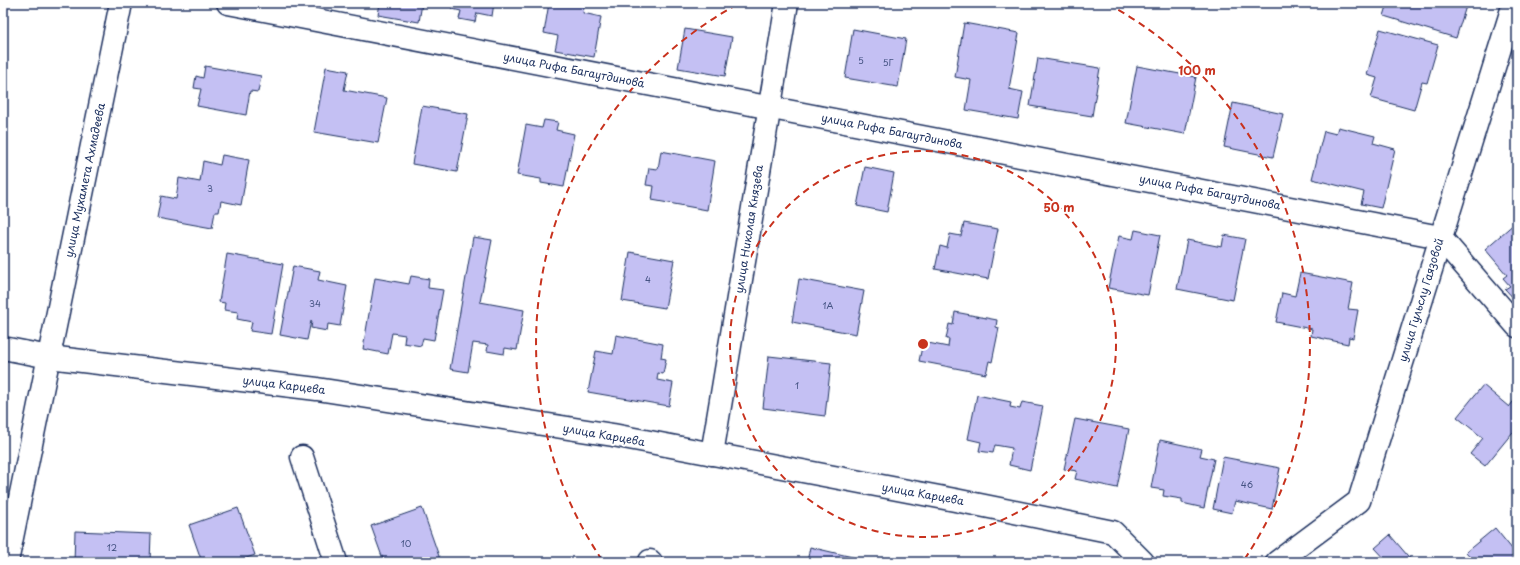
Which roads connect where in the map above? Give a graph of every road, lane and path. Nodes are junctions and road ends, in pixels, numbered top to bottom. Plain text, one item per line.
1 (121, 3) edge
2 (228, 3) edge
3 (787, 3) edge
4 (1514, 3) edge
5 (769, 107) junction
6 (1440, 237) junction
7 (1517, 326) edge
8 (3, 348) edge
9 (49, 357) junction
10 (712, 454) junction
11 (302, 457) dead end
12 (7, 562) edge
13 (336, 562) edge
14 (1143, 562) edge
15 (1277, 562) edge

1 - 9 street, улица Мухамета Ахмадеева
2 - 5 street, улица Рифа Багаутдинова
3 - 5 street, улица Николая Князева
4 - 6 street, улица Гульслу Гаязовой
5 - 6 street, улица Рифа Багаутдинова
5 - 10 street, улица Николая Князева
6 - 7 street
6 - 15 street, улица Гульслу Гаязовой
8 - 9 street, улица Карцева
9 - 10 street, улица Карцева
9 - 12 street, улица Мухамета Ахмадеева
10 - 14 street, улица Карцева
11 - 13 street

